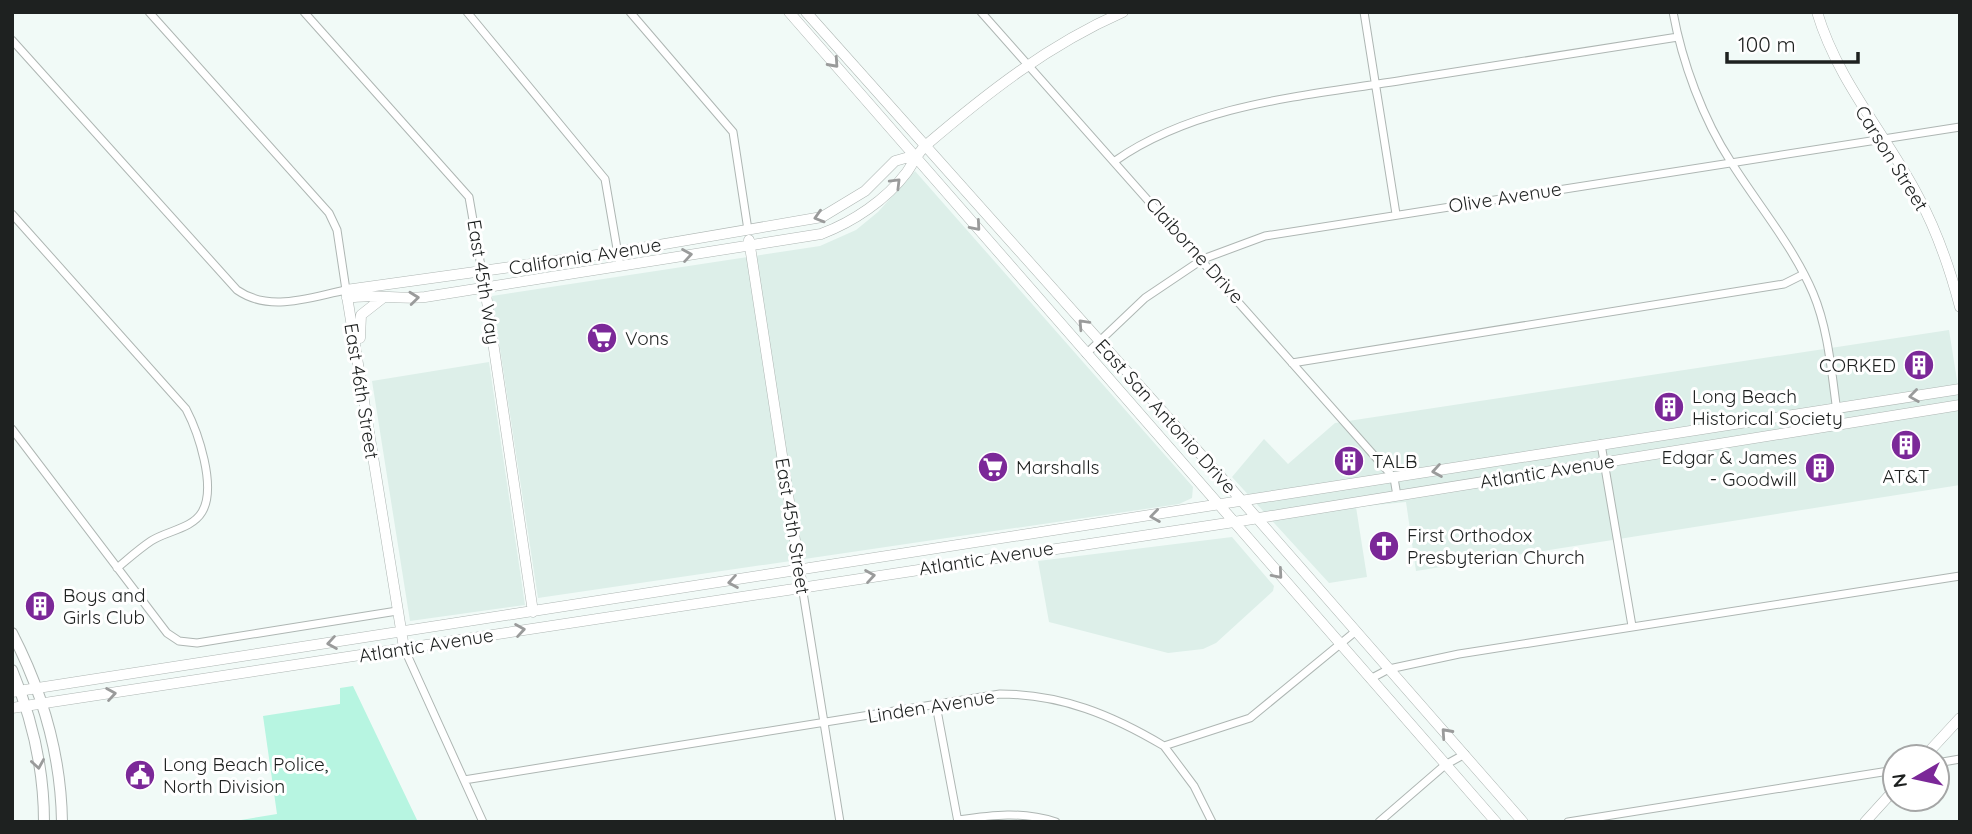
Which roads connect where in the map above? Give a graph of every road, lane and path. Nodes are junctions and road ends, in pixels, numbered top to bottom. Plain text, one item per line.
1 (149, 12) edge
2 (304, 12) edge
3 (467, 12) edge
4 (630, 12) edge
5 (789, 12) edge
6 (806, 12) edge
7 (981, 12) edge
8 (1123, 12) edge
9 (1364, 12) edge
10 (1673, 12) edge
11 (1817, 12) edge
12 (1678, 37) junction
13 (12, 40) edge
14 (1025, 64) junction
15 (1375, 85) junction
16 (1960, 127) edge
17 (1884, 140) junction
18 (925, 147) junction
19 (916, 155) junction
20 (1115, 161) junction
21 (1731, 162) junction
22 (12, 214) edge
23 (1396, 214) junction
24 (748, 230) junction
25 (750, 246) junction
26 (618, 251) junction
27 (1203, 259) junction
28 (620, 265) junction
29 (482, 272) junction
30 (1804, 274) junction
31 (484, 286) junction
32 (346, 294) junction
33 (384, 297) junction
34 (1960, 307) edge
35 (1100, 342) junction
36 (356, 352) junction
37 (1086, 354) junction
38 (1292, 363) junction
39 (1960, 389) edge
40 (1960, 405) edge
41 (1836, 408) junction
42 (1839, 425) junction
43 (12, 429) edge
44 (1601, 444) junction
45 (1605, 462) junction
46 (1395, 478) junction
47 (1397, 496) junction
48 (1244, 503) junction
49 (1222, 506) junction
50 (1256, 517) junction
51 (1234, 522) junction
52 (117, 568) junction
53 (800, 572) junction
54 (1960, 576) edge
55 (802, 586) junction
56 (397, 611) junction
57 (533, 612) junction
58 (1632, 626) junction
59 (1356, 631) junction
60 (12, 633) edge
61 (400, 633) junction
62 (1340, 645) junction
63 (404, 648) junction
64 (1389, 669) junction
65 (12, 670) edge
66 (1370, 678) junction
67 (38, 688) junction
68 (16, 691) edge
69 (43, 704) junction
70 (936, 705) junction
71 (26, 707) junction
72 (12, 708) edge
73 (1960, 718) edge
74 (824, 723) junction
75 (1937, 743) edge
76 (1164, 746) junction
77 (1465, 754) junction
78 (1445, 765) junction
79 (1881, 772) edge
80 (464, 780) junction
81 (1881, 804) edge
82 (958, 821) edge
83 (44, 822) edge
84 (62, 822) edge
85 (483, 822) edge
86 (840, 822) edge
87 (1056, 822) edge
88 (1212, 822) edge
89 (1379, 822) edge
90 (1496, 822) edge
91 (1523, 822) edge
92 (1568, 822) edge
93 (1865, 822) edge

1 - 32 street, East 46th Street
2 - 29 street, East 45th Way
3 - 26 street
4 - 24 street
5 -> 19 main road, East San Antonio Drive
6 - 18 main road, East San Antonio Drive
7 - 14 street, Claiborne Drive
8 - 14 main road, California Avenue
9 - 15 street
10 - 12 street
11 - 17 main road, Carson Street
12 - 15 street
12 - 21 street
13 - 32 street, California Avenue
14 - 18 main road, California Avenue
14 - 20 street, Claiborne Drive
15 - 20 street
15 - 23 street
16 - 17 street, Olive Avenue
17 - 21 street, Olive Avenue
17 - 34 main road, Carson Street
18 - 19 main road, California Avenue
35 -> 18 main road, East San Antonio Drive
19 -> 24 main road, California Avenue
25 -> 19 main road, California Avenue
19 -> 37 main road, East San Antonio Drive
20 - 27 street, Claiborne Drive
21 - 23 street, Olive Avenue
21 - 30 street
22 - 52 street
23 - 27 street, Olive Avenue
24 - 25 main road, East 45th Street
24 - 26 main road, California Avenue
28 -> 25 main road, California Avenue
25 - 53 main road, East 45th Street
26 - 28 street
26 - 29 main road, California Avenue
27 - 35 street, Olive Avenue
27 - 38 street, Claiborne Drive
28 - 31 main road, California Avenue
29 - 31 main road, East 45th Way
29 - 32 main road, California Avenue
30 - 38 street
30 - 41 street
33 -> 31 main road, California Avenue
31 - 57 main road, East 45th Way
32 - 33 main road, California Avenue
32 - 36 main road, East 46th Street
33 - 36 main road
35 - 37 street, Olive Avenue
35 - 48 main road, East San Antonio Drive
36 - 56 main road, East 46th Street
37 - 49 main road, East San Antonio Drive
38 - 46 street, Claiborne Drive
39 -> 41 main road, Atlantic Avenue
40 - 42 main road, Atlantic Avenue
41 - 42 street
41 - 44 main road, Atlantic Avenue
42 - 45 main road, Atlantic Avenue
43 - 52 street
44 - 45 street
44 -> 46 main road, Atlantic Avenue
45 - 47 main road, Atlantic Avenue
45 - 58 street
46 - 47 street
46 - 48 main road, Atlantic Avenue
47 - 50 main road, Atlantic Avenue
48 - 49 main road, Atlantic Avenue
48 - 50 main road, East San Antonio Drive
49 - 51 main road, East San Antonio Drive
49 -> 53 main road, Atlantic Avenue
50 - 51 main road, Atlantic Avenue
50 - 59 main road, East San Antonio Drive
55 -> 51 main road, Atlantic Avenue
51 -> 62 main road, East San Antonio Drive
52 - 56 street
53 - 55 main road, East 45th Street
53 -> 57 main road, Atlantic Avenue
54 - 58 street
63 -> 55 main road, Atlantic Avenue
55 - 74 street, East 45th Street
56 - 61 main road, East 46th Street
57 - 61 main road, Atlantic Avenue
58 - 64 street
59 - 62 street
59 - 64 main road, East San Antonio Drive
60 - 67 main road
61 - 63 main road, East 46th Street
61 -> 67 main road, Atlantic Avenue
62 - 66 main road, East San Antonio Drive
62 - 76 street
69 -> 63 main road, Atlantic Avenue
63 - 80 street, East 46th Street
64 - 66 street
77 -> 64 main road, East San Antonio Drive
65 - 68 main road
66 - 78 main road, East San Antonio Drive
67 - 68 main road, Atlantic Avenue
67 - 69 main road
68 - 71 main road
69 - 71 main road, Atlantic Avenue
69 - 84 main road
70 - 74 street, Linden Avenue
70 - 76 street, Linden Avenue
70 - 82 street
71 - 72 main road, Atlantic Avenue
71 -> 83 main road
73 - 75 main road
74 - 80 street, Linden Avenue
74 - 86 street, East 45th Street
76 - 88 street
77 - 78 street
77 - 91 main road, East San Antonio Drive
78 - 89 street
78 - 90 main road, East San Antonio Drive
79 - 92 street
80 - 85 street, East 46th Street
81 - 93 main road
82 - 87 street

